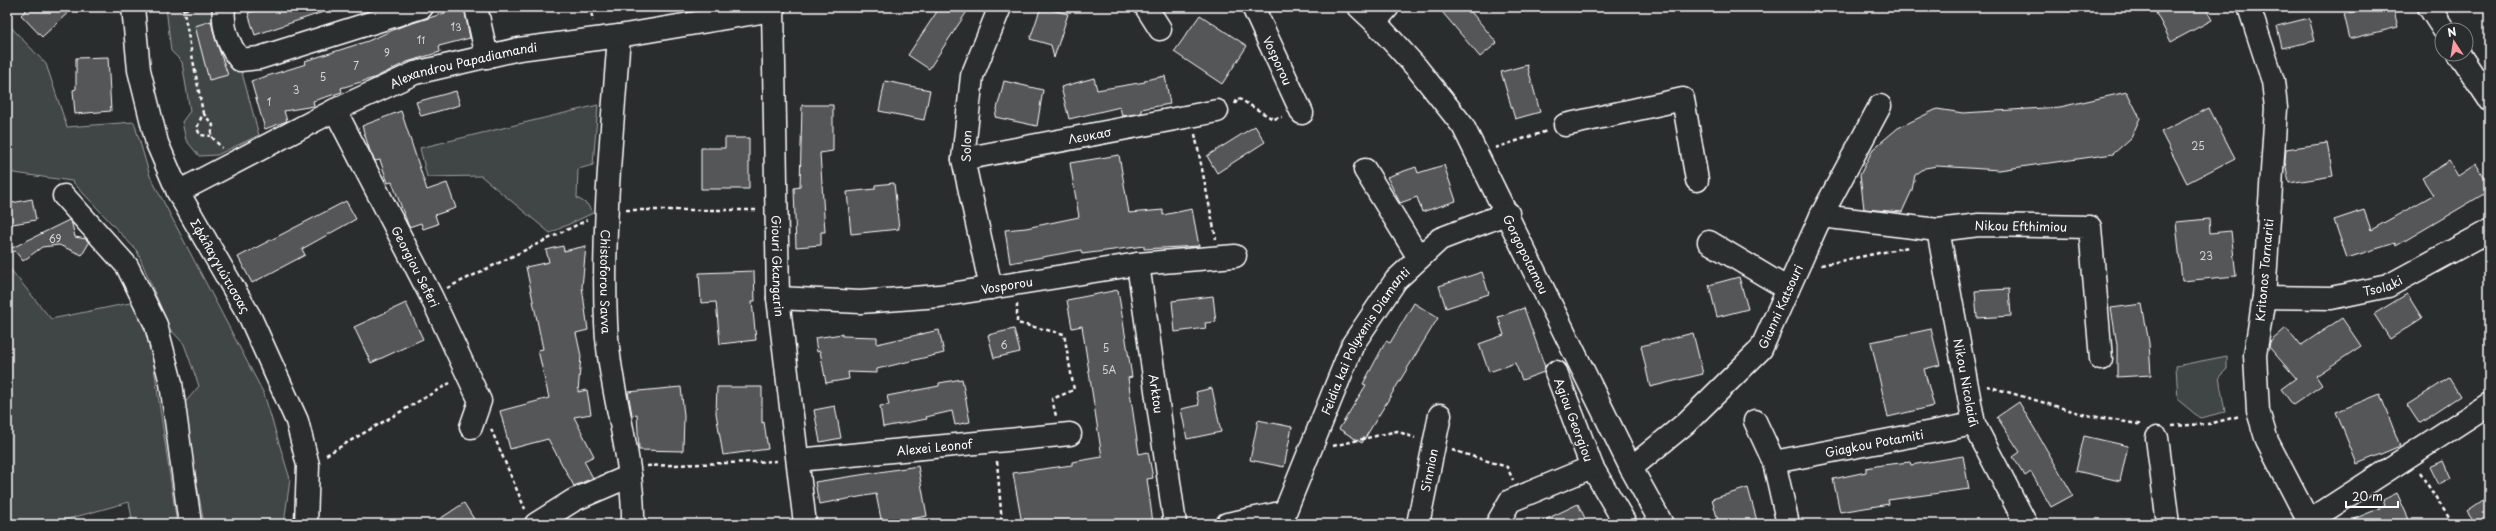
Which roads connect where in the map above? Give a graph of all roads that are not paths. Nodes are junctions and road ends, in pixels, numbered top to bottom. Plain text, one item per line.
1 (133, 7) edge
2 (224, 7) edge
3 (422, 7) edge
4 (476, 7) edge
5 (1000, 7) edge
6 (1146, 7) edge
7 (1254, 7) edge
8 (1359, 7) edge
9 (2249, 7) edge
10 (2429, 7) edge
11 (773, 8) edge
12 (1382, 14) edge
13 (2439, 22) edge
14 (1160, 29) dead end
15 (619, 36) junction
16 (487, 57) junction
17 (2464, 62) edge
18 (2489, 99) edge
19 (1880, 106) dead end
20 (335, 110) junction
21 (1217, 111) road end
22 (1302, 113) road end
23 (1565, 125) road end
24 (963, 159) junction
25 (1365, 170) dead end
26 (1697, 180) dead end
27 (178, 192) junction
28 (64, 196) dead end
29 (1508, 213) junction
30 (1821, 216) junction
31 (1938, 230) junction
32 (2489, 231) edge
33 (1709, 242) dead end
34 (1228, 257) road end
35 (1419, 258) junction
36 (1138, 264) junction
37 (1792, 280) junction
38 (991, 288) junction
39 (2264, 297) junction
40 (778, 298) junction
41 (2101, 359) dead end
42 (1556, 372) dead end
43 (2489, 404) edge
44 (1440, 415) dead end
45 (1755, 421) dead end
46 (1974, 424) junction
47 (471, 427) dead end
48 (2156, 430) road end
49 (1066, 435) road end
50 (798, 460) junction
51 (1774, 462) junction
52 (1592, 467) junction
53 (1631, 468) junction
54 (629, 471) junction
55 (1284, 518) edge
56 (532, 520) edge
57 (1626, 523) edge
58 (2309, 523) edge
59 (190, 524) edge
60 (306, 524) edge
61 (633, 524) edge
62 (805, 524) edge
63 (1175, 524) edge
64 (1227, 524) edge
65 (1418, 524) edge
66 (1497, 524) edge
67 (1662, 524) edge
68 (1788, 524) edge
69 (2026, 524) edge
70 (2168, 524) edge

1 - 27 street, Σφάλαγγιώτισσας
2 - 3 street
4 - 16 street
5 - 24 street, Solon
6 - 14 street
7 - 22 street, Vosporou
8 - 12 street, Gorgopotamou
9 - 39 street, Kritonos Tornariti
10 - 13 street
11 - 15 street, Alexandrou Papadiamandi
11 - 40 street, Giouri Gkangarin
12 - 29 street, Gorgopotamou
15 - 16 street, Alexandrou Papadiamandi
15 - 54 street, Chistoforou Savva
16 - 20 street, Alexandrou Papadiamandi
17 - 18 street
19 - 30 street, Gianni Katsouri
20 - 27 street, Alexandrou Papadiamandi
20 - 47 street, Georgiou Seferi
21 - 24 street, Λευκασ
23 - 26 street
24 - 38 street, Solon
25 - 35 street
27 - 60 street, Σφάλαγγιώτισσας
28 - 59 street
29 - 35 street, Feidia kai Polyxenis Diamanti
29 - 53 street, Gorgopotamou
30 - 31 street, Nikou Efthimiou
30 - 37 street, Gianni Katsouri
31 - 41 street, Nikou Efthimiou
31 - 46 street, Nikou Nicolaidi
32 - 39 street, Tsolaki
33 - 37 street
34 - 36 street, Vosporou
35 - 55 street, Feidia kai Polyxenis Diamanti
36 - 38 street, Vosporou
36 - 63 street, Arktou
37 - 53 street, Gianni Katsouri
38 - 40 street, Vosporou
39 - 58 street, Kritonos Tornariti
40 - 50 street, Giouri Gkangarin
42 - 52 street, Agiou Georgiou
43 - 58 street
44 - 65 street, Sinnion
45 - 51 street
46 - 51 street, Giagkou Potamiti
46 - 69 street, Nikou Nicolaidi
48 - 70 street
49 - 50 street, Alexei Leonof
50 - 62 street, Giouri Gkangarin
51 - 68 street
52 - 57 street, Agiou Georgiou
52 - 66 street, Agiou Georgiou
53 - 67 street, Gorgopotamou
54 - 56 street
54 - 61 street, Chistoforou Savva
55 - 64 street

